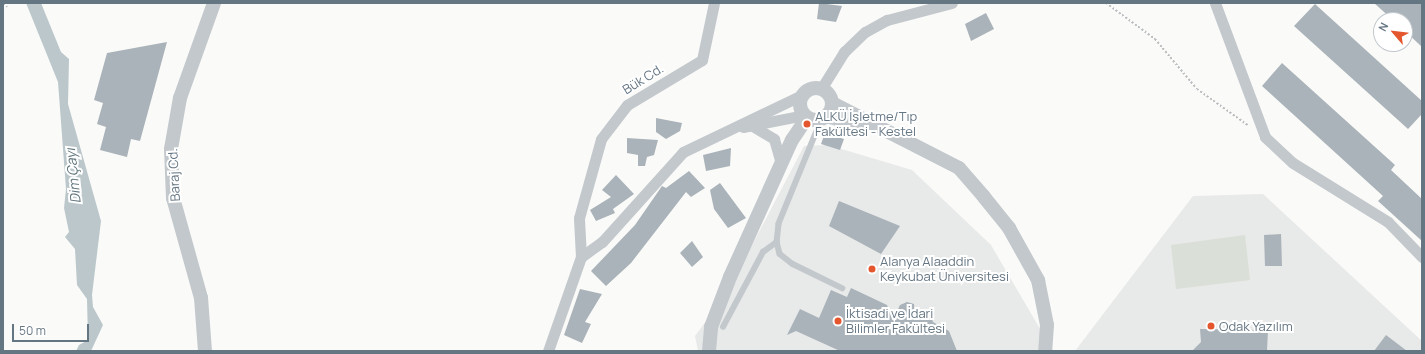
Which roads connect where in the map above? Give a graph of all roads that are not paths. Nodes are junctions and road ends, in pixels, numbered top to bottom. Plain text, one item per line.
1 (214, 3) edge
2 (714, 3) edge
3 (952, 3) edge
4 (1215, 3) edge
5 (821, 88) junction
6 (802, 95) junction
7 (832, 103) junction
8 (815, 118) junction
9 (752, 125) junction
10 (727, 130) junction
11 (887, 133) junction
12 (781, 163) junction
13 (777, 242) junction
14 (581, 257) junction
15 (1422, 257) edge
16 (842, 288) dead end
17 (723, 327) dead end
18 (205, 351) edge
19 (548, 351) edge
20 (709, 351) edge
21 (1045, 351) edge

1 - 18 street, Baraj Cd.
2 - 14 street, Bük Cd.
3 - 5 street
4 - 15 street
5 - 6 street
5 - 7 street
6 - 8 street
6 - 10 street
7 - 8 street
7 - 11 street
8 - 9 street
8 - 11 street
8 - 12 street
8 - 13 lane
9 - 10 street
9 - 12 street
10 - 14 street
11 - 21 street
12 - 20 street
13 - 16 lane
13 - 17 lane
14 - 19 street

